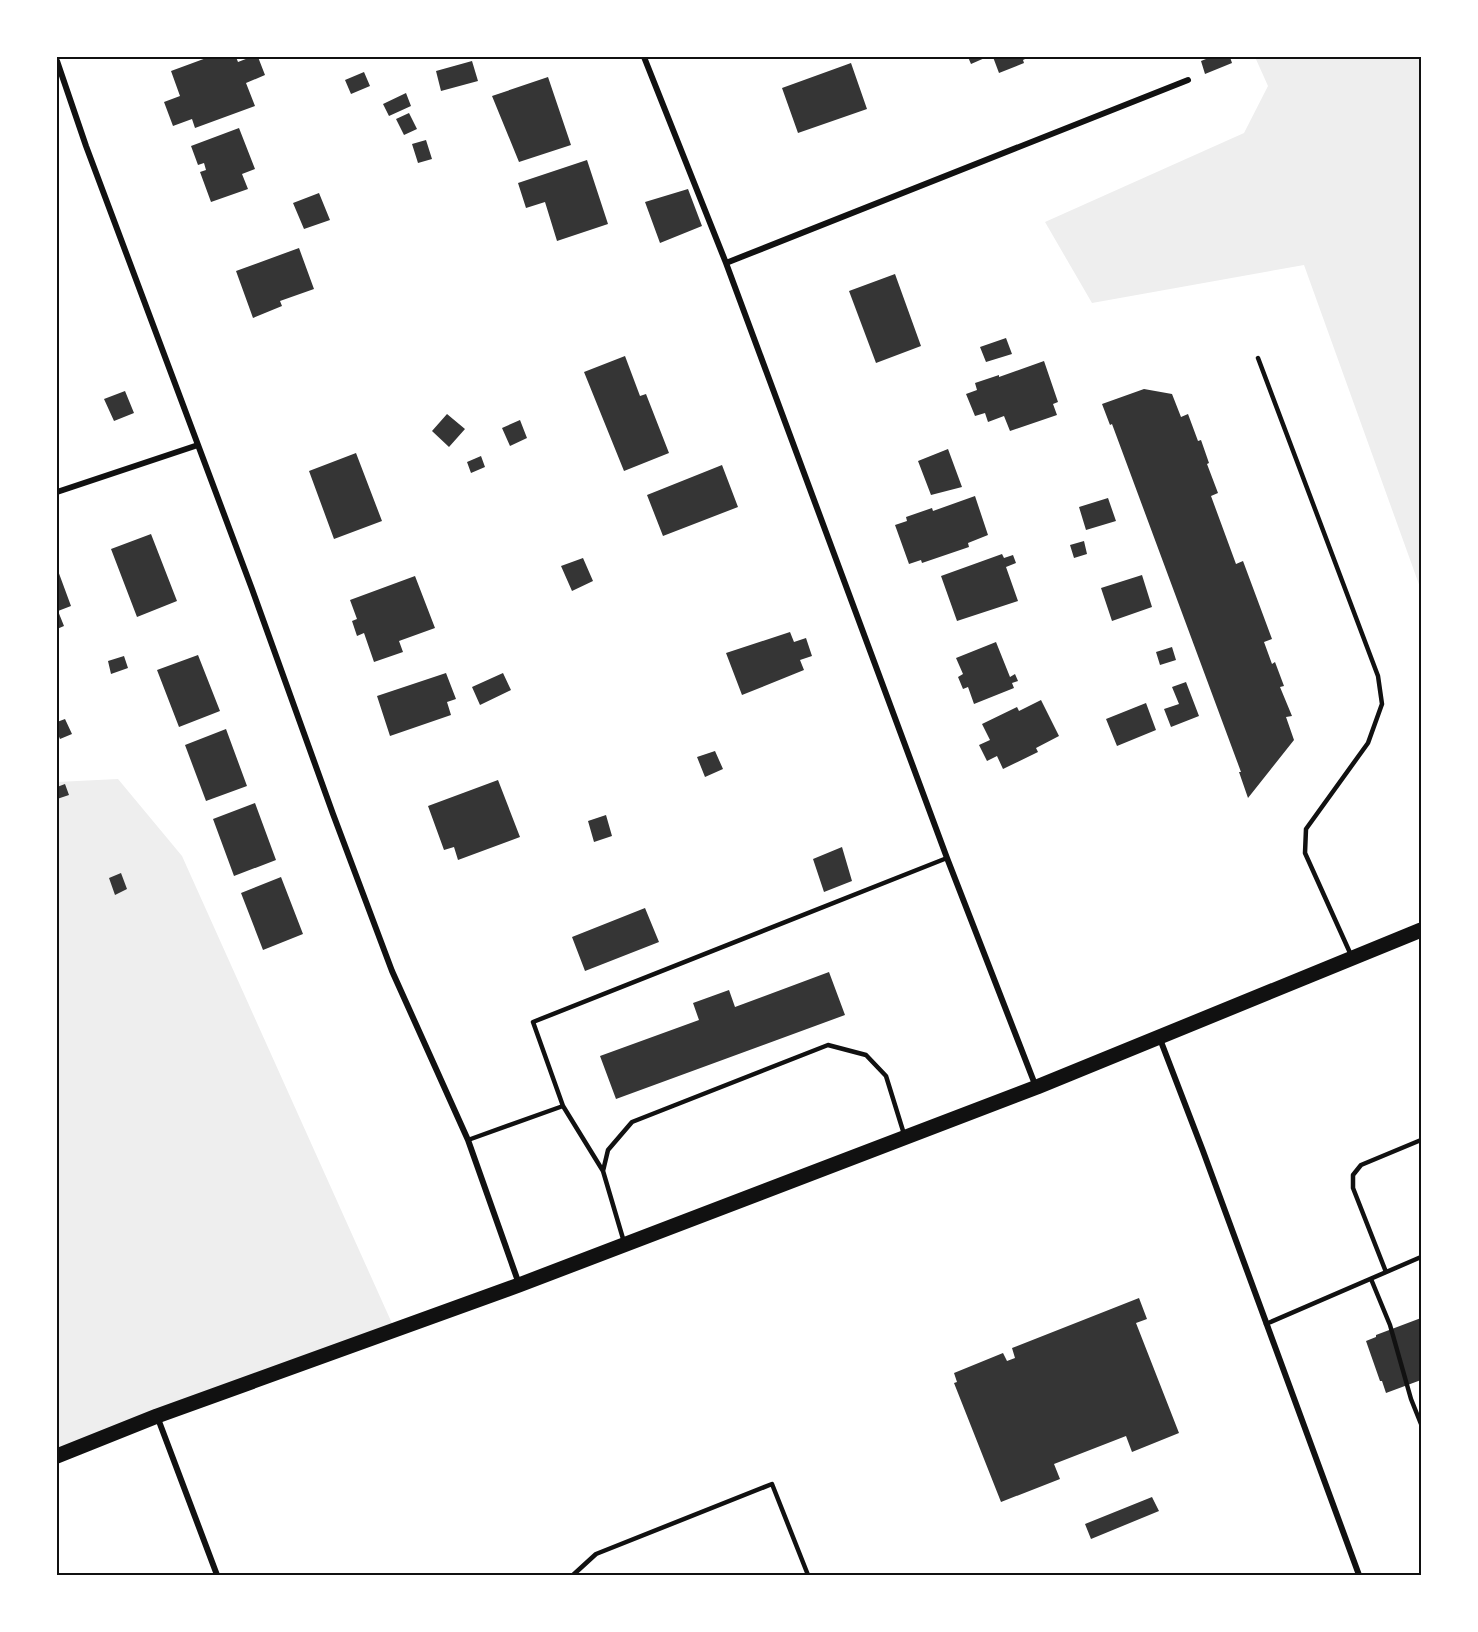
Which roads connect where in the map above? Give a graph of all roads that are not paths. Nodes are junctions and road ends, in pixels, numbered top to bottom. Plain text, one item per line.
1 (644, 57) edge
2 (57, 62) edge
3 (1188, 80) dead end
4 (726, 263) junction
5 (1258, 358) dead end
6 (198, 445) junction
7 (57, 492) edge
8 (946, 858) junction
9 (1421, 930) edge
10 (1352, 958) junction
11 (1159, 1036) junction
12 (1036, 1087) junction
13 (563, 1106) junction
14 (906, 1137) junction
15 (468, 1140) junction
16 (1421, 1140) edge
17 (603, 1171) junction
18 (624, 1245) junction
19 (1421, 1257) edge
20 (1386, 1272) junction
21 (1371, 1279) junction
22 (519, 1285) junction
23 (1266, 1324) junction
24 (157, 1416) junction
25 (1421, 1424) edge
26 (57, 1456) edge
27 (217, 1575) edge
28 (573, 1575) edge
29 (808, 1575) edge
30 (1359, 1575) edge

1 - 4 street
2 - 6 street
3 - 4 street
4 - 8 street
5 - 10 lane
6 - 7 street
6 - 15 street
8 - 12 street
8 - 13 lane
9 - 10 main road
10 - 11 main road
11 - 12 main road
11 - 23 street
12 - 14 main road
13 - 15 lane
13 - 17 lane
14 - 17 lane
14 - 18 main road
15 - 22 street
16 - 20 lane
17 - 18 lane
18 - 22 main road
19 - 20 lane
20 - 21 lane
21 - 23 lane
21 - 25 lane
22 - 24 main road
23 - 30 street
24 - 26 main road
24 - 27 street
28 - 29 lane

